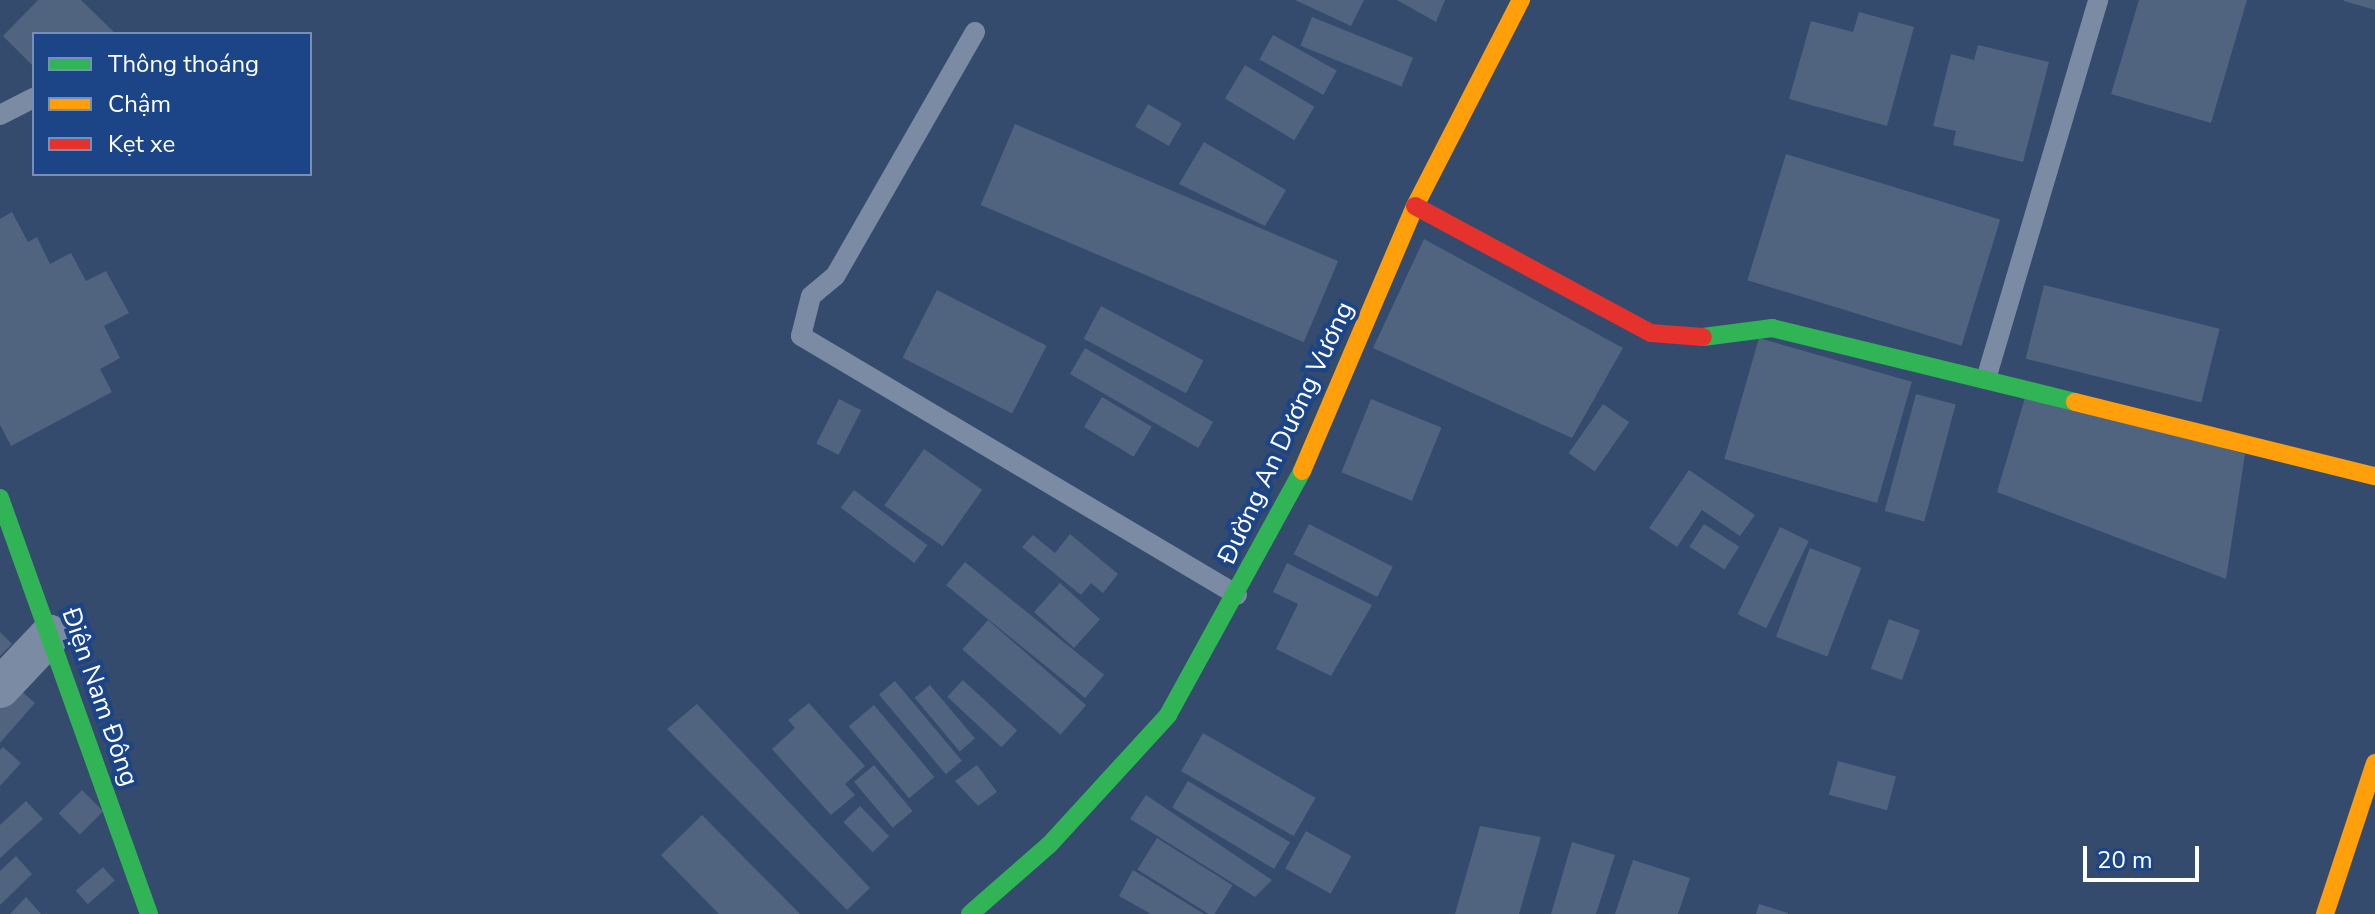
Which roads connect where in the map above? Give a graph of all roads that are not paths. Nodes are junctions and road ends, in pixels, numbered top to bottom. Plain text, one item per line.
1 (1521, 0) edge
2 (2098, 0) edge
3 (975, 32) dead end
4 (32, 99) edge
5 (0, 115) edge
6 (1415, 206) junction
7 (1986, 379) junction
8 (2375, 476) edge
9 (0, 498) edge
10 (1239, 595) junction
11 (50, 635) junction
12 (0, 688) edge
13 (2375, 763) edge
14 (149, 914) edge
15 (970, 914) edge
16 (2325, 914) edge

1 - 6 street, Đường An Dương Vương
2 - 7 lane
3 - 10 lane
4 - 5 lane
6 - 7 street
6 - 10 street, Đường An Dương Vương
7 - 8 street
9 - 11 street, Điện Nam Đông
10 - 15 street, Đường An Dương Vương
11 - 12 street
11 - 14 street, Điện Nam Đông
13 - 16 street

